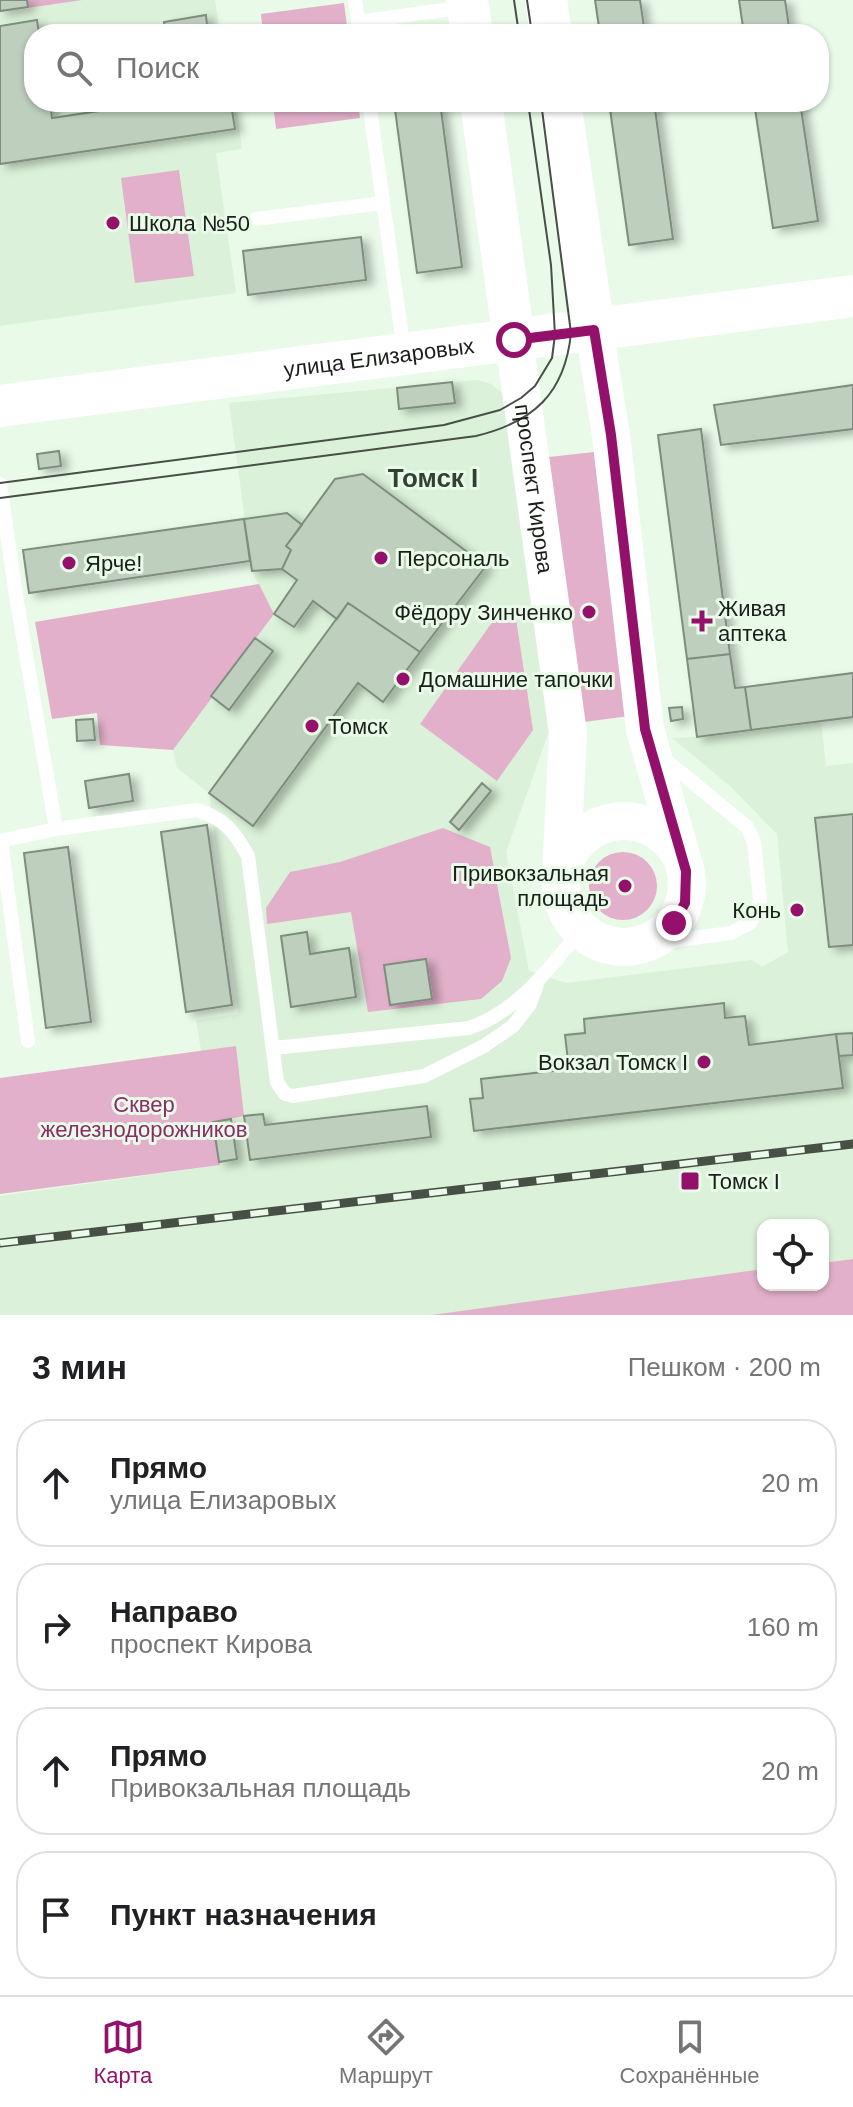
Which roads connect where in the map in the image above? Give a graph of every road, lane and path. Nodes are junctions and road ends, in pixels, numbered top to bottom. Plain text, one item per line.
1 (355, 0) edge
2 (546, 0) edge
3 (469, 13) edge
4 (358, 24) edge
5 (388, 24) edge
6 (550, 24) edge
7 (370, 112) edge
8 (482, 112) edge
9 (561, 112) edge
10 (383, 203) junction
11 (256, 219) dead end
12 (853, 296) edge
13 (594, 330) junction
14 (514, 340) junction
15 (404, 354) junction
16 (0, 406) edge
17 (0, 484) edge
18 (650, 748) junction
19 (56, 829) junction
20 (1, 841) edge
21 (681, 856) junction
22 (561, 875) junction
23 (581, 930) junction
24 (640, 945) junction
25 (537, 984) junction
26 (28, 1041) dead end
27 (274, 1048) junction

1 - 4 lane
2 - 6 main road
3 - 5 lane
7 - 10 lane
8 - 14 main road, проспект Кирова
9 - 13 main road
10 - 11 lane
10 - 15 lane
12 - 13 main road, улица Елизаровых
13 - 14 main road, улица Елизаровых
13 - 18 main road
14 - 15 main road, улица Елизаровых
14 - 22 main road, проспект Кирова
15 - 16 main road, улица Елизаровых
17 - 19 lane
18 - 21 main road
18 - 24 lane
19 - 20 lane
19 - 27 lane
20 - 26 lane
21 - 22 main road
21 - 24 main road
22 - 23 main road
23 - 24 main road
23 - 25 lane
25 - 27 lane
25 - 27 lane

